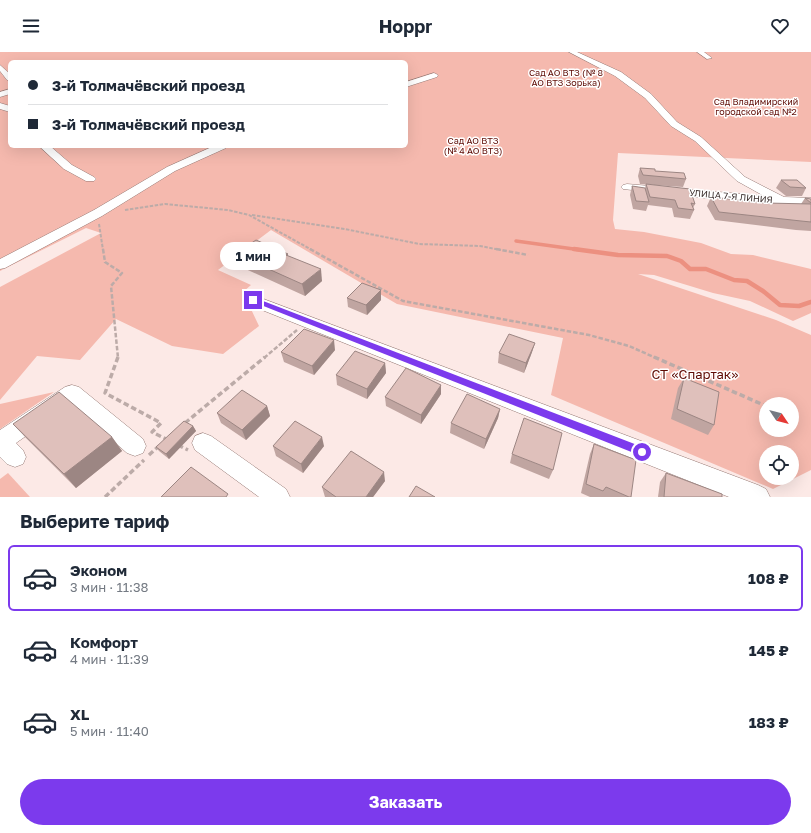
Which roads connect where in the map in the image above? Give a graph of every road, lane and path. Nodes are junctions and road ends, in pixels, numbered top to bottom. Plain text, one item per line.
1 (572, 52) edge
2 (700, 52) edge
3 (709, 58) dead end
4 (0, 67) edge
5 (434, 75) dead end
6 (8, 76) edge
7 (408, 84) edge
8 (46, 148) edge
9 (218, 148) edge
10 (90, 179) dead end
11 (628, 187) dead end
12 (781, 200) junction
13 (811, 202) edge
14 (98, 213) junction
15 (249, 215) junction
16 (528, 255) dead end
17 (0, 265) edge
18 (253, 300) dead end
19 (308, 321) junction
20 (759, 403) edge
21 (183, 425) edge
22 (172, 434) edge
23 (167, 439) junction
24 (203, 443) joint
25 (135, 446) dead end
26 (15, 457) dead end
27 (105, 497) edge
28 (278, 497) edge
29 (758, 497) edge

1 - 12 street
2 - 3 street
4 - 6 street
5 - 7 street
8 - 10 street
9 - 14 street
11 - 12 street, УЛИЦА 7-Я ЛИНИЯ
12 - 13 street, УЛИЦА 7-Я ЛИНИЯ
14 - 15 path
14 - 17 street
14 - 23 path
15 - 16 path
15 - 20 path
18 - 19 street
19 - 21 path
19 - 29 street
22 - 23 path
23 - 24 path
23 - 27 path
24 - 28 street
25 - 26 street

